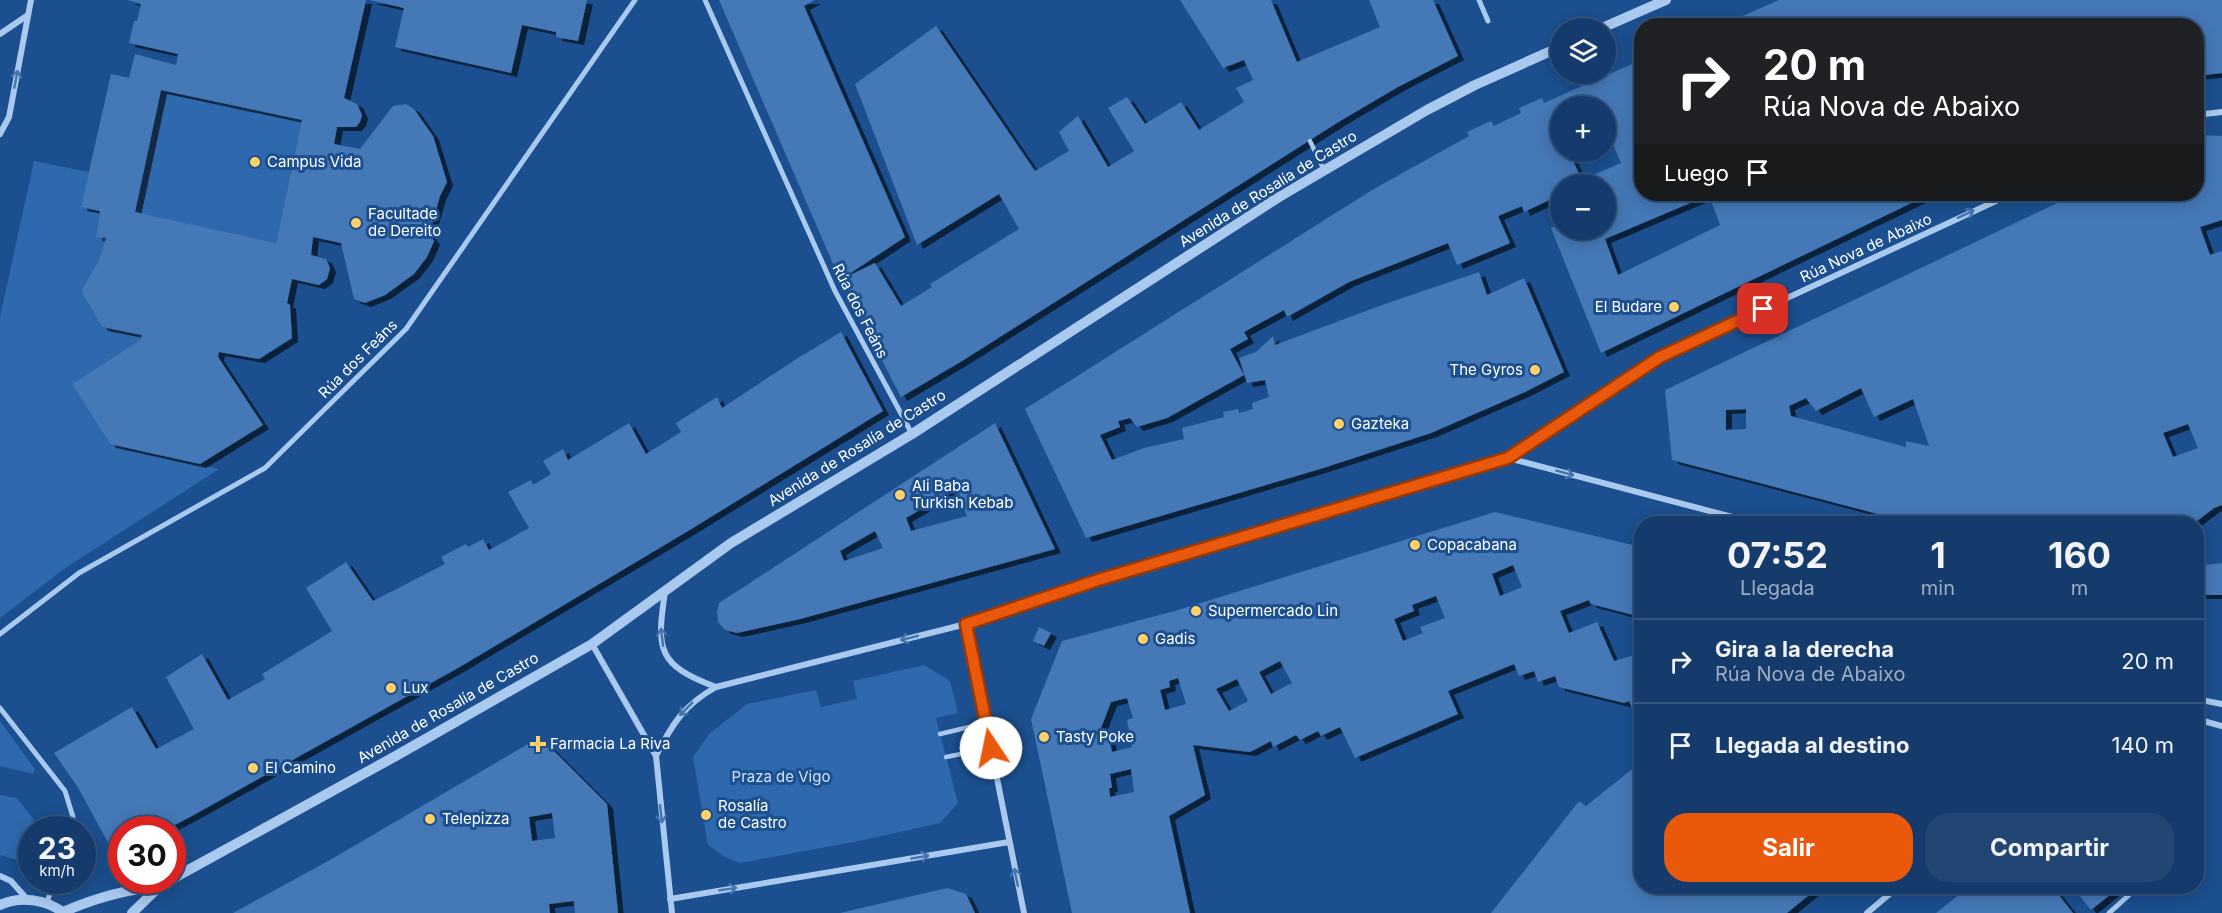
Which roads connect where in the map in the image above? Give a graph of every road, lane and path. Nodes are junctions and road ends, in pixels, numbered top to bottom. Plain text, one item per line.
1 (31, 0) edge
2 (635, 0) edge
3 (705, 0) edge
4 (1479, 0) edge
5 (1666, 0) edge
6 (28, 15) junction
7 (1488, 21) dead end
8 (1616, 22) edge
9 (0, 34) edge
10 (1550, 51) edge
11 (2222, 112) edge
12 (2204, 114) edge
13 (0, 134) edge
14 (1310, 141) dead end
15 (1324, 170) junction
16 (1995, 201) edge
17 (912, 434) junction
18 (1508, 458) junction
19 (1729, 516) edge
20 (665, 592) junction
21 (966, 624) junction
22 (0, 634) edge
23 (592, 644) junction
24 (716, 687) junction
25 (2204, 701) edge
26 (2222, 705) edge
27 (0, 708) edge
28 (2204, 721) edge
29 (986, 723) junction
30 (2222, 726) edge
31 (940, 734) dead end
32 (991, 748) junction
33 (656, 756) junction
34 (946, 757) dead end
35 (73, 816) edge
36 (1009, 842) junction
37 (186, 872) edge
38 (0, 876) edge
39 (50, 894) edge
40 (115, 894) edge
41 (151, 894) edge
42 (1890, 894) edge
43 (2130, 894) edge
44 (670, 899) junction
45 (27, 900) junction
46 (47, 903) junction
47 (0, 905) edge
48 (63, 913) edge
49 (132, 913) edge
50 (672, 913) edge
51 (1024, 913) edge
52 (1867, 913) edge
53 (2109, 913) edge

1 - 6 street
2 - 22 street, Rúa dos Feáns
3 - 17 street, Rúa dos Feáns
4 - 7 street
5 - 8 street
6 - 9 street
13 -> 6 street
10 - 15 street, Avenida de Rosalía de Castro
11 - 12 street
14 - 15 lane
15 - 17 street, Avenida de Rosalía de Castro
18 -> 16 street, Rúa Nova de Abaixo
17 - 20 street, Avenida de Rosalía de Castro
18 -> 19 street
18 - 21 street, Rúa Nova de Abaixo
20 - 23 street, Avenida de Rosalía de Castro
24 -> 20 street
21 -> 24 street
21 - 29 street
23 - 33 street
23 - 37 street, Avenida de Rosalía de Castro
24 -> 33 street
25 - 26 street
27 - 35 street
28 - 30 street
29 - 31 lane
29 - 32 street
32 - 34 lane
32 - 36 street
33 -> 44 street
44 -> 36 street
51 -> 36 street
38 - 45 street
39 - 46 street
40 - 48 street, Avenida de Rosalía de Castro
41 - 49 street, Avenida de Rosalía de Castro
42 - 52 street
43 - 53 street
44 - 50 street
45 - 46 street
45 - 47 street
46 - 48 street

